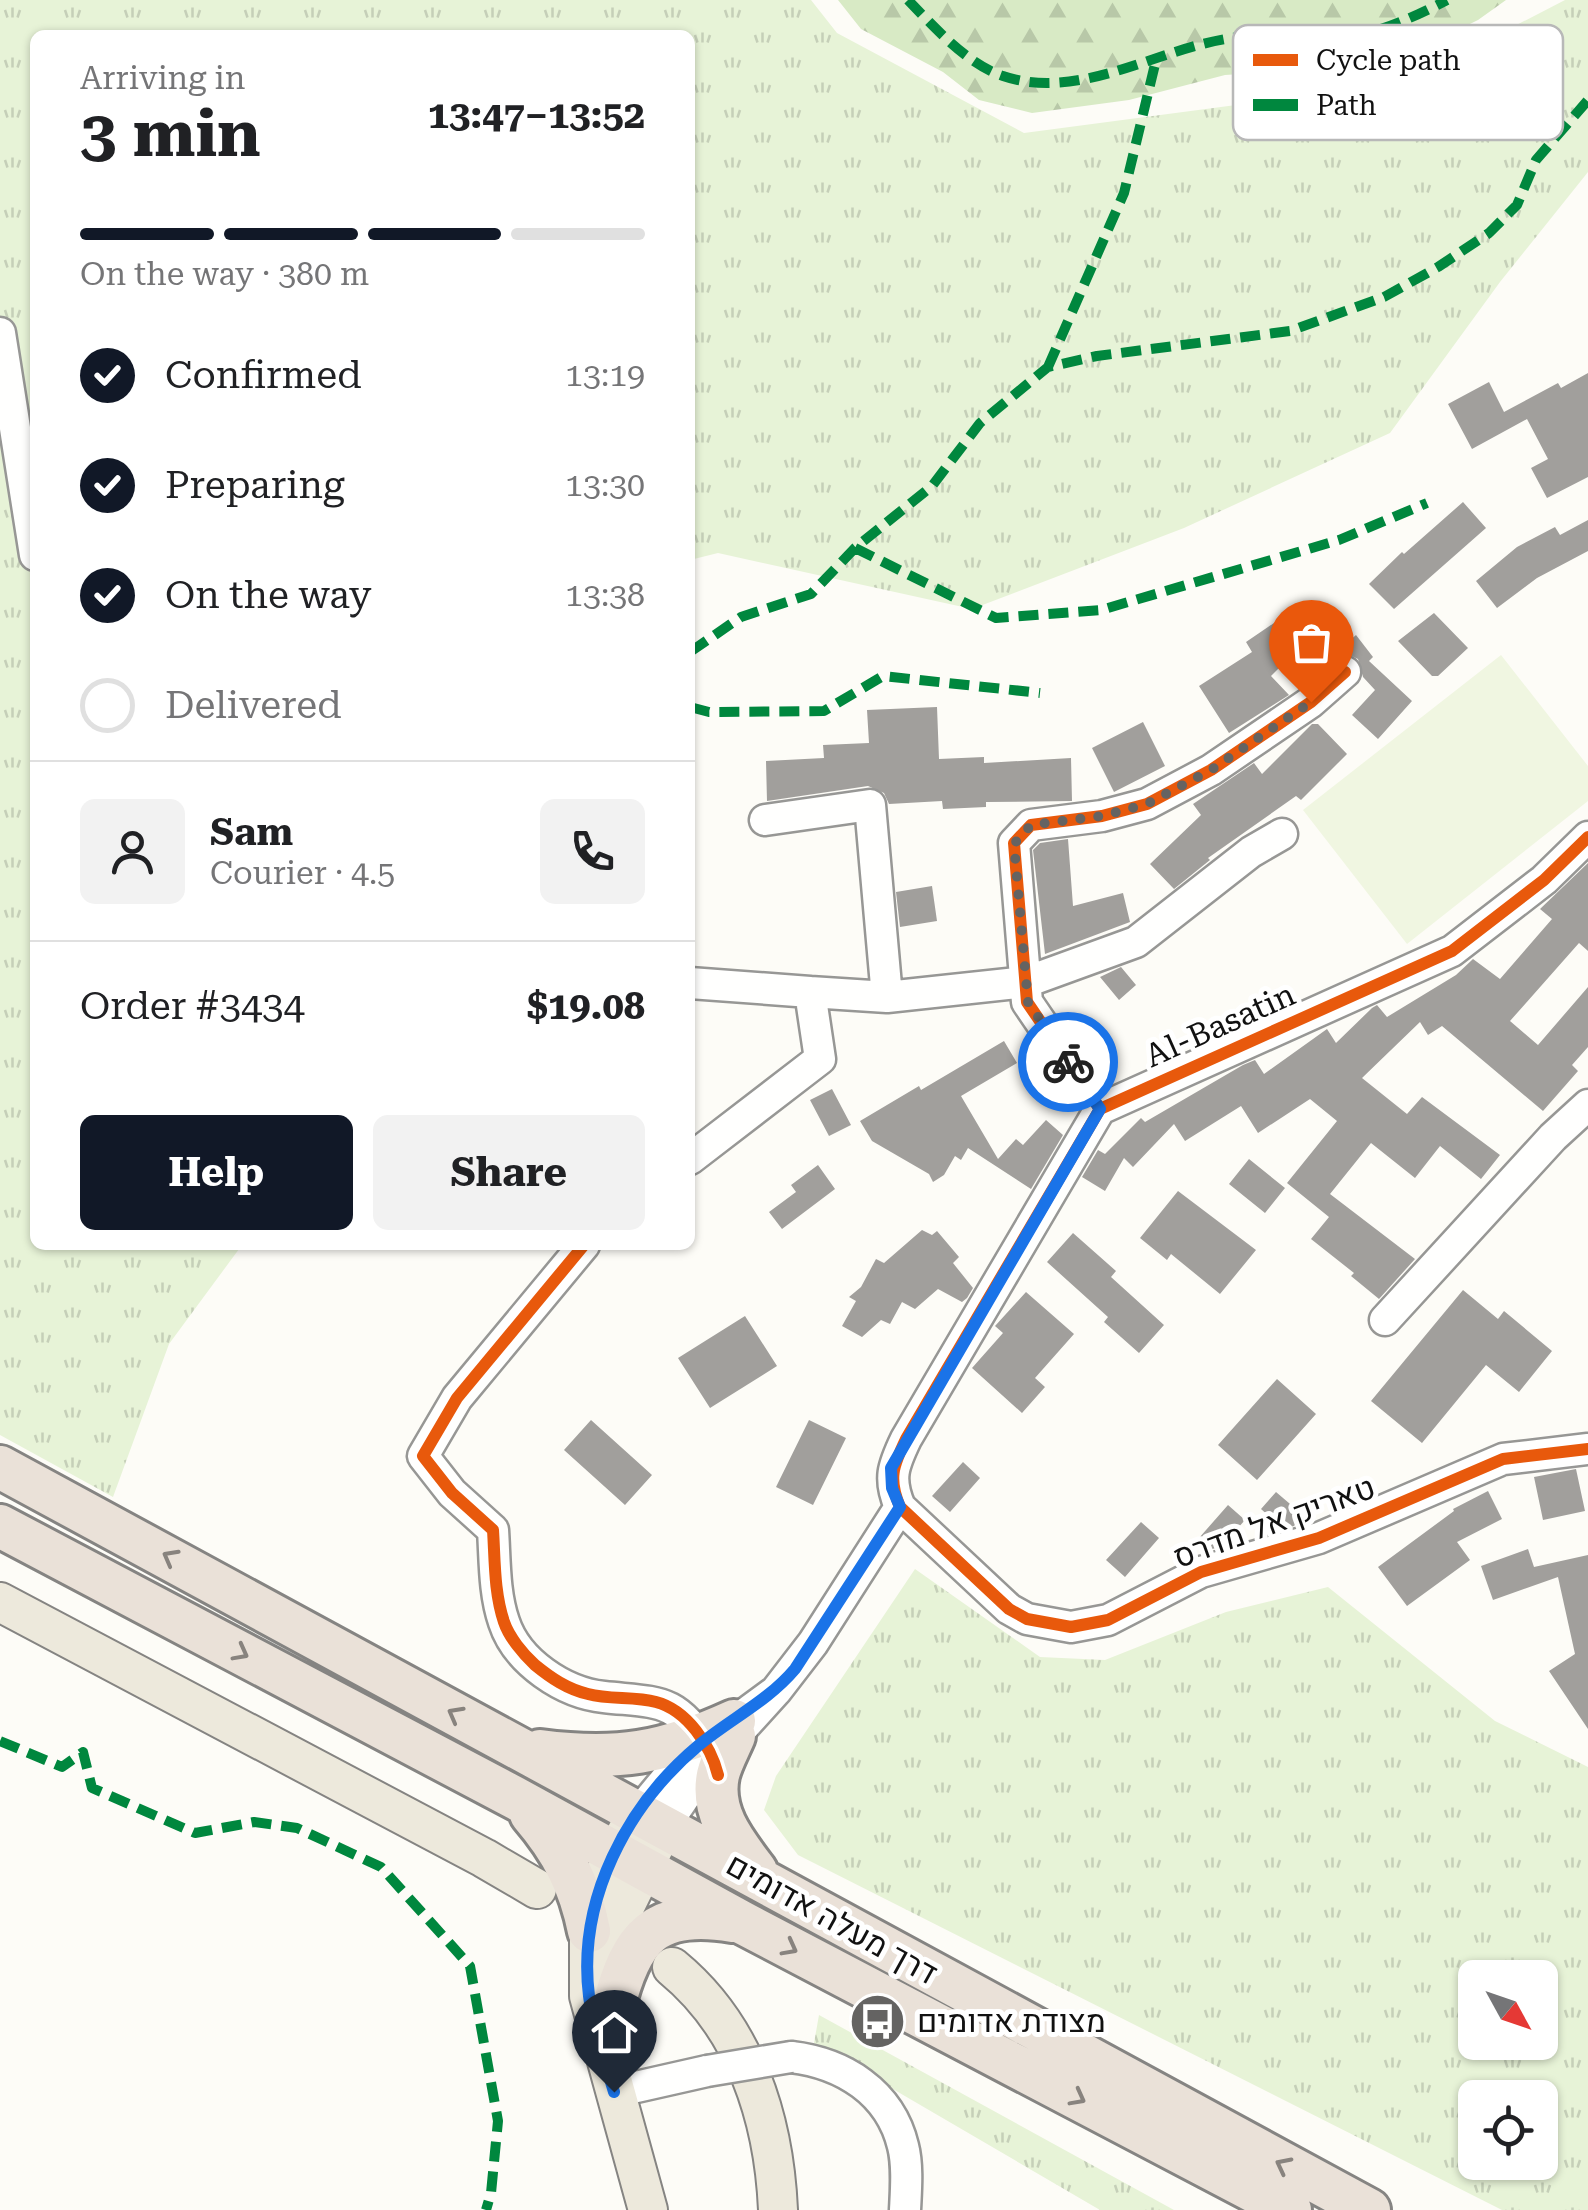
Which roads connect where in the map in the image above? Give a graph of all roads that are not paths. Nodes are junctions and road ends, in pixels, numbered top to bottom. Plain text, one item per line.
1 (0, 333) edge
2 (30, 523) edge
3 (1344, 672) dead end
4 (765, 820) dead end
5 (1282, 834) dead end
6 (1588, 837) edge
7 (1026, 982) junction
8 (695, 983) edge
9 (810, 992) junction
10 (887, 997) junction
11 (1588, 1105) edge
12 (1100, 1109) junction
13 (695, 1155) edge
14 (580, 1250) edge
15 (1386, 1320) dead end
16 (1588, 1449) edge
17 (0, 1467) edge
18 (900, 1507) junction
19 (0, 1526) edge
20 (0, 1602) edge
21 (717, 1745) junction
22 (517, 1748) junction
23 (517, 1799) junction
24 (651, 1820) junction
25 (630, 1870) junction
26 (766, 1884) junction
27 (537, 1889) dead end
28 (744, 1923) junction
29 (590, 1931) junction
30 (672, 1967) dead end
31 (613, 2008) junction
32 (624, 2090) junction
33 (648, 2210) edge
34 (674, 2210) edge
35 (778, 2210) edge
36 (905, 2210) edge
37 (1290, 2210) edge
38 (1369, 2210) edge

1 - 2 street
3 - 7 street
4 - 10 street
5 - 7 street
6 - 12 street, Al-Basatin
7 - 10 street
7 - 12 street
8 - 9 street
9 - 10 street
9 - 13 street
11 - 15 street
12 - 18 street
14 - 21 street
16 - 18 street, טאריק אל מדרס
22 -> 17 highway, דרך מעלה אדומים
18 - 21 street
19 -> 23 highway, דרך מעלה אדומים
20 - 27 main road
21 - 22 highway
21 - 24 street
21 - 26 highway
22 - 24 highway, דרך מעלה אדומים
23 - 25 highway, דרך מעלה אדומים
23 - 29 highway
24 - 25 main road
24 - 26 highway, דרך מעלה אדומים
25 - 28 highway, דרך מעלה אדומים
25 - 29 main road
25 - 31 main road
38 -> 26 highway, דרך מעלה אדומים
28 - 31 highway
28 -> 37 highway, דרך מעלה אדומים
29 - 32 main road
30 - 35 main road
31 - 32 main road
32 - 33 main road
32 - 34 main road
32 - 36 street, bridge

